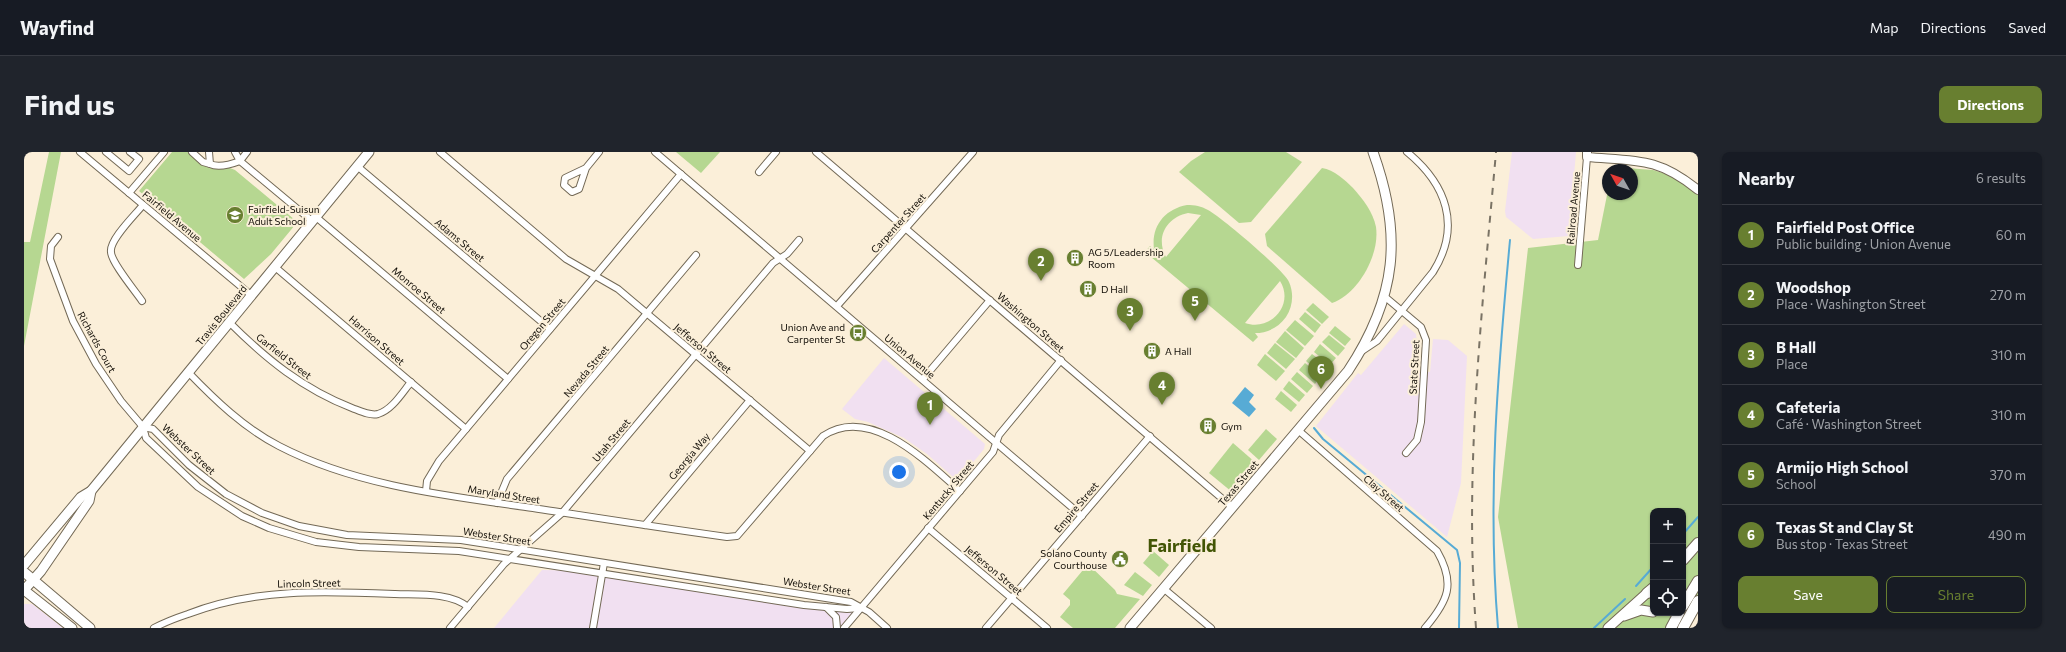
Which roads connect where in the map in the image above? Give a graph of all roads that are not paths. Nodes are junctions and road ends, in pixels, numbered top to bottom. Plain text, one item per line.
1 (80, 152) edge
2 (106, 152) edge
3 (130, 152) edge
4 (164, 152) edge
5 (192, 152) edge
6 (209, 152) edge
7 (235, 152) edge
8 (247, 152) edge
9 (369, 152) edge
10 (440, 152) edge
11 (599, 152) edge
12 (656, 152) edge
13 (776, 152) edge
14 (816, 152) edge
15 (973, 152) edge
16 (1373, 152) edge
17 (1406, 152) edge
18 (1587, 154) edge
19 (240, 161) junction
20 (210, 164) junction
21 (357, 166) junction
22 (586, 168) dead end
23 (759, 172) dead end
24 (681, 174) junction
25 (1698, 190) edge
26 (129, 194) junction
27 (143, 205) junction
28 (314, 219) junction
29 (906, 229) junction
30 (58, 236) dead end
31 (799, 240) dead end
32 (696, 255) dead end
33 (780, 258) junction
34 (1578, 265) dead end
35 (275, 267) junction
36 (595, 276) junction
37 (251, 295) junction
38 (1384, 296) junction
39 (990, 300) junction
40 (142, 301) dead end
41 (837, 306) junction
42 (1402, 310) junction
43 (647, 314) junction
44 (229, 322) junction
45 (550, 329) junction
46 (1361, 351) junction
47 (696, 355) junction
48 (1061, 360) junction
49 (188, 372) junction
50 (508, 379) junction
51 (923, 379) junction
52 (411, 382) junction
53 (750, 400) junction
54 (143, 427) junction
55 (466, 429) junction
56 (1298, 430) junction
57 (1150, 436) junction
58 (996, 442) junction
59 (810, 451) junction
60 (1406, 453) dead end
61 (91, 491) junction
62 (426, 491) junction
63 (960, 491) junction
64 (497, 503) junction
65 (1232, 507) junction
66 (562, 513) junction
67 (1082, 516) junction
68 (645, 525) junction
69 (928, 528) junction
70 (1698, 543) edge
71 (521, 550) junction
72 (1686, 557) edge
73 (509, 560) junction
74 (604, 563) junction
75 (24, 566) edge
76 (24, 572) edge
77 (602, 574) junction
78 (33, 580) junction
79 (1698, 581) edge
80 (1163, 588) junction
81 (24, 590) edge
82 (1650, 592) edge
83 (1012, 598) junction
84 (1686, 601) edge
85 (1698, 601) edge
86 (468, 607) junction
87 (826, 607) junction
88 (860, 608) junction
89 (1650, 612) edge
90 (1622, 616) junction
91 (1677, 616) edge
92 (72, 628) edge
93 (90, 628) edge
94 (154, 628) edge
95 (450, 628) edge
96 (593, 628) edge
97 (837, 628) edge
98 (844, 628) edge
99 (887, 628) edge
100 (986, 628) edge
101 (1047, 628) edge
102 (1130, 628) edge
103 (1210, 628) edge
104 (1425, 628) edge
105 (1608, 628) edge
106 (1671, 628) edge
107 (1683, 628) edge

1 - 26 street, Fairfield Avenue
2 - 3 street
4 - 26 street
5 - 20 street
6 - 20 street
7 - 19 street
8 - 19 street
9 - 21 main road, Travis Boulevard
10 - 36 street, Jefferson Street
11 - 22 street
12 - 24 street, Union Avenue
13 - 23 street
14 - 29 street, Washington Street
15 - 29 street, Carpenter Street
16 - 38 main road, Texas Street
17 - 42 street, Texas Street
18 - 25 street
18 - 34 street, Railroad Avenue
19 - 20 street
19 - 28 street, Monroe Street
21 - 28 main road, Travis Boulevard
21 - 45 street, Adams Street
24 - 33 street, Union Avenue
24 - 36 street, Oregon Street
26 - 27 street, Fairfield Avenue
27 - 37 street, Fairfield Avenue
27 - 40 street
28 - 35 main road, Travis Boulevard
28 - 50 street, Monroe Street
29 - 39 street, Washington Street
29 - 41 street, Carpenter Street
30 - 54 street, Richards Court
31 - 33 street
32 - 43 street, Nevada Street
33 - 41 street, Union Avenue
33 - 47 street, Utah Street
35 - 37 main road, Travis Boulevard
35 - 52 street, Harrison Street
36 - 43 street, Jefferson Street
36 - 45 street, Oregon Street
37 - 44 main road, Travis Boulevard
38 - 42 street, State Street
38 - 46 main road, Texas Street
39 - 48 street, Washington Street
39 - 51 street
41 - 51 street, Union Avenue
42 - 46 street, Texas Street
42 - 60 street, State Street
43 - 47 street, Jefferson Street
43 - 64 street, Nevada Street
44 - 49 main road, Travis Boulevard
44 - 52 street, Garfield Street
45 - 50 street, Oregon Street
46 - 56 main road, Texas Street
47 - 53 street, Jefferson Street
47 - 66 street, Utah Street
48 - 57 street, Washington Street
48 - 58 street, Kentucky Street
49 - 54 main road, Travis Boulevard
49 - 62 street, Maryland Street
50 - 55 street, Oregon Street
51 - 58 street, Union Avenue
52 - 55 street, Harrison Street
53 - 59 street, Jefferson Street
53 - 68 street, Georgia Way
54 - 61 main road, Travis Boulevard
54 - 71 street, Webster Street
54 - 73 street, Webster Street
55 - 62 street, Oregon Street
56 - 65 main road, Texas Street
56 - 104 street, Clay Street
57 - 65 street, Washington Street
57 - 67 street, Empire Street
58 - 63 street, Kentucky Street
58 - 67 street, Union Avenue
59 - 63 street
59 - 68 street, Maryland Street
61 - 75 main road, Travis Boulevard
61 - 78 main road, Travis Boulevard
62 - 64 street, Maryland Street
63 - 69 street, Kentucky Street
64 - 66 street, Maryland Street
65 - 80 main road, Texas Street
66 - 68 street, Maryland Street
66 - 71 street, Utah Street
67 - 83 street, Empire Street
69 - 83 street, Jefferson Street
69 - 88 street, Kentucky Street
70 - 72 highway
71 - 73 street, Utah Street
71 - 74 street, Webster Street
73 - 77 street, Webster Street
73 - 86 street, Utah Street
74 - 77 street
74 - 88 street, Webster Street
76 - 78 main road
77 - 87 street, Webster Street
77 - 96 street
78 - 81 main road, Travis Boulevard
78 - 93 main road
79 - 84 highway
80 - 102 main road, Texas Street
80 - 103 street
81 - 92 main road
82 - 90 main road
83 - 100 street, Empire Street
83 - 101 street, Jefferson Street
85 - 107 highway
86 - 94 street, Lincoln Street
86 - 95 street, Utah Street
87 - 88 street, Webster Street
87 - 97 street, Webster Street
88 - 98 street, Kentucky Street
88 - 99 street, Webster Street
89 - 90 main road
90 - 105 main road
91 - 106 highway

